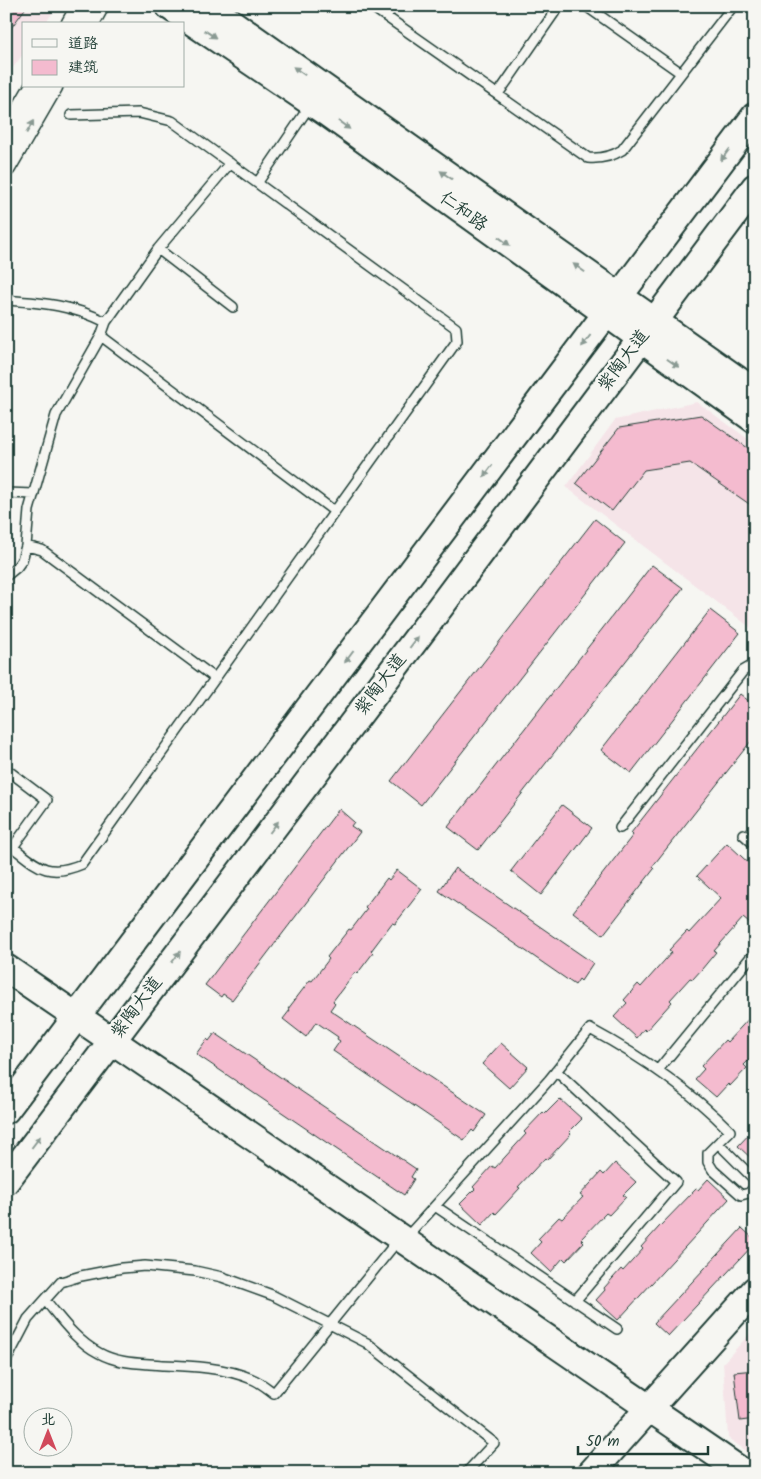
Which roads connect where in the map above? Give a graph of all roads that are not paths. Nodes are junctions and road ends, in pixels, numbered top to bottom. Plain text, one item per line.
1 (81, 6) edge
2 (99, 6) edge
3 (169, 6) edge
4 (208, 6) edge
5 (371, 6) edge
6 (393, 6) edge
7 (559, 6) edge
8 (586, 6) edge
9 (733, 6) edge
10 (386, 16) junction
11 (72, 22) edge
12 (90, 22) edge
13 (681, 73) junction
14 (34, 88) edge
15 (52, 88) edge
16 (498, 94) junction
17 (312, 103) junction
18 (71, 115) dead end
19 (755, 116) edge
20 (6, 136) edge
21 (230, 163) junction
22 (6, 167) edge
23 (258, 182) junction
24 (755, 186) edge
25 (158, 249) junction
26 (6, 300) edge
27 (612, 305) junction
28 (233, 307) dead end
29 (106, 322) junction
30 (647, 330) junction
31 (101, 336) junction
32 (755, 392) edge
33 (755, 420) edge
34 (6, 493) edge
35 (34, 494) junction
36 (334, 511) junction
37 (26, 546) junction
38 (6, 576) edge
39 (755, 664) edge
40 (214, 678) junction
41 (6, 769) edge
42 (620, 828) dead end
43 (743, 834) dead end
44 (10, 845) edge
45 (755, 845) edge
46 (750, 958) dead end
47 (6, 968) edge
48 (77, 1016) junction
49 (112, 1041) junction
50 (658, 1070) junction
51 (556, 1071) junction
52 (6, 1110) edge
53 (718, 1143) junction
54 (755, 1180) edge
55 (6, 1181) edge
56 (754, 1190) edge
57 (436, 1206) junction
58 (402, 1239) junction
59 (755, 1290) edge
60 (45, 1300) junction
61 (575, 1301) junction
62 (330, 1324) junction
63 (617, 1329) dead end
64 (6, 1361) edge
65 (649, 1408) junction
66 (466, 1473) edge
67 (591, 1473) edge
68 (744, 1473) edge

1 - 11 street
2 - 12 street
3 -> 17 main road, 仁和路
27 -> 4 main road, 仁和路
5 - 10 lane
6 - 10 lane
7 - 16 lane
8 - 13 lane
9 - 13 lane
10 - 16 lane
13 - 16 lane
14 - 20 street
22 -> 15 street
17 - 23 lane
17 -> 27 main road, 仁和路
18 - 21 lane
19 -> 27 main road
21 - 23 lane
21 - 25 lane
23 - 36 lane
24 - 30 main road, 紫陶大道
25 - 28 lane
25 - 29 lane
26 - 29 lane
27 - 30 main road, 仁和路
27 -> 48 main road
29 - 31 lane
30 - 32 main road, 仁和路
30 -> 33 main road, 仁和路
49 -> 30 main road, 紫陶大道
31 - 35 lane
31 - 36 lane
34 - 35 lane
35 - 37 lane
36 - 40 lane
37 - 38 lane
37 - 40 lane
39 - 42 lane
40 - 44 lane
41 - 44 lane
43 - 45 lane
46 - 50 lane
47 - 48 main road
48 - 49 main road
48 - 52 main road
55 -> 49 main road, 紫陶大道
49 - 58 main road
50 - 51 lane
50 - 53 lane
51 - 57 lane
51 - 61 lane
53 - 54 lane
53 - 56 lane
57 - 58 lane
57 - 61 lane
58 - 62 lane
58 - 65 main road
59 - 65 main road
60 - 62 lane
60 - 62 lane
60 - 64 lane
61 - 63 lane
62 - 66 lane
65 - 67 main road
65 - 68 main road

